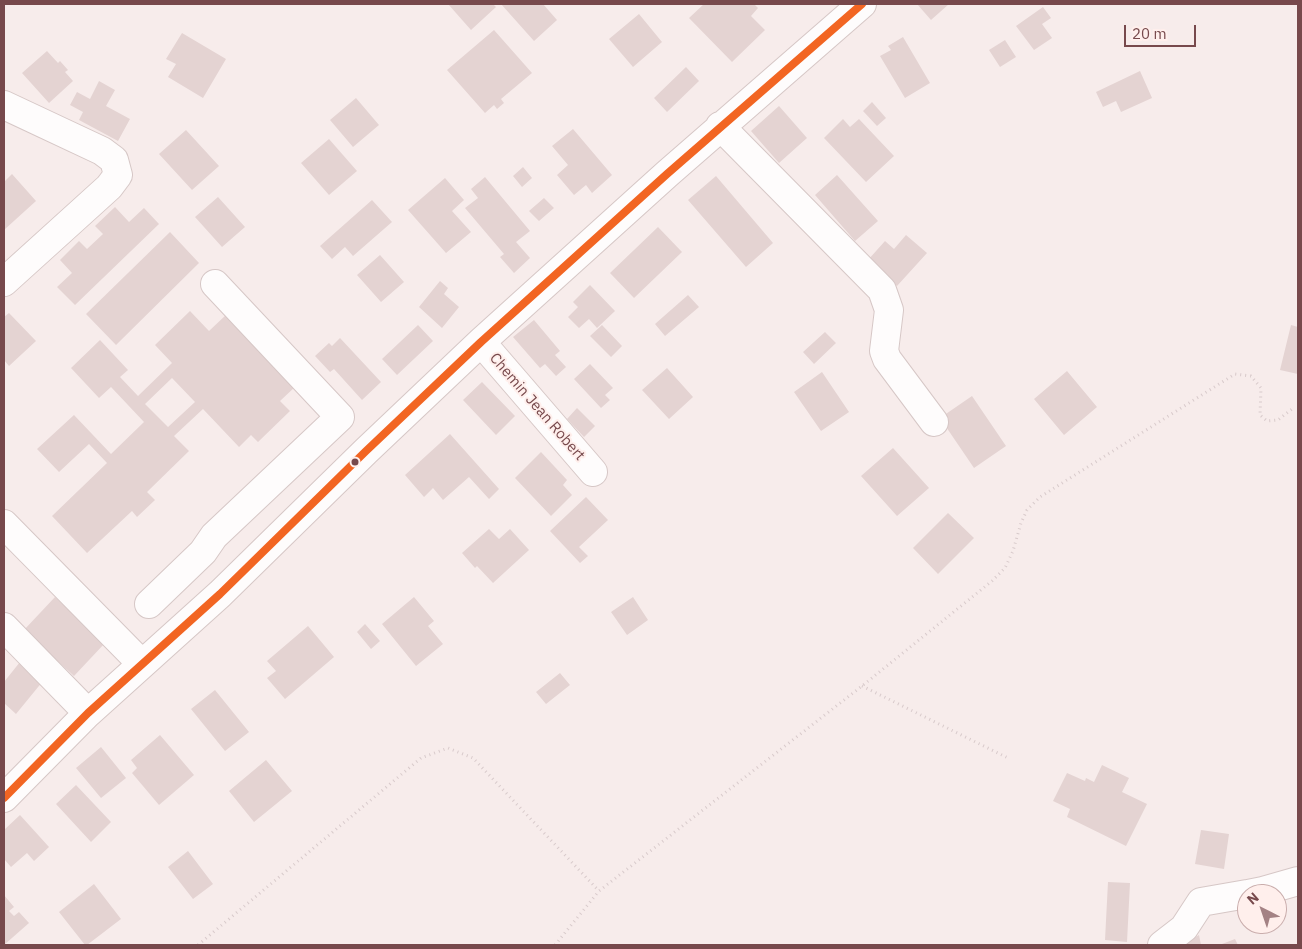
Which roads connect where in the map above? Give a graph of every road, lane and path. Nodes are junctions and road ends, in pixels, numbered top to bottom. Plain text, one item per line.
1 (862, 4) edge
2 (4, 105) edge
3 (720, 126) junction
4 (4, 282) edge
5 (215, 284) dead end
6 (481, 342) junction
7 (1292, 409) dead end
8 (934, 422) dead end
9 (593, 472) dead end
10 (4, 524) edge
11 (204, 552) junction
12 (220, 594) junction
13 (149, 604) dead end
14 (4, 627) edge
15 (142, 664) junction
16 (862, 686) junction
17 (88, 714) junction
18 (1010, 759) dead end
19 (4, 798) edge
20 (599, 891) junction
21 (1237, 896) edge
22 (198, 945) edge
23 (555, 945) edge
24 (1162, 945) edge

1 - 3 street, Chemin Jean Robert
2 - 4 street
3 - 6 street, Chemin Jean Robert
3 - 8 street
5 - 11 street
6 - 9 street, Chemin Jean Robert
6 - 12 street, Chemin Jean Robert
7 - 16 path
10 - 15 street
11 - 12 street
11 - 13 street
12 - 15 street, Chemin Jean Robert
14 - 17 street
15 - 17 street, Chemin Jean Robert
16 - 18 path
16 - 20 path
17 - 19 street, Chemin Jean Robert
20 - 22 path
20 - 23 path
21 - 24 street

